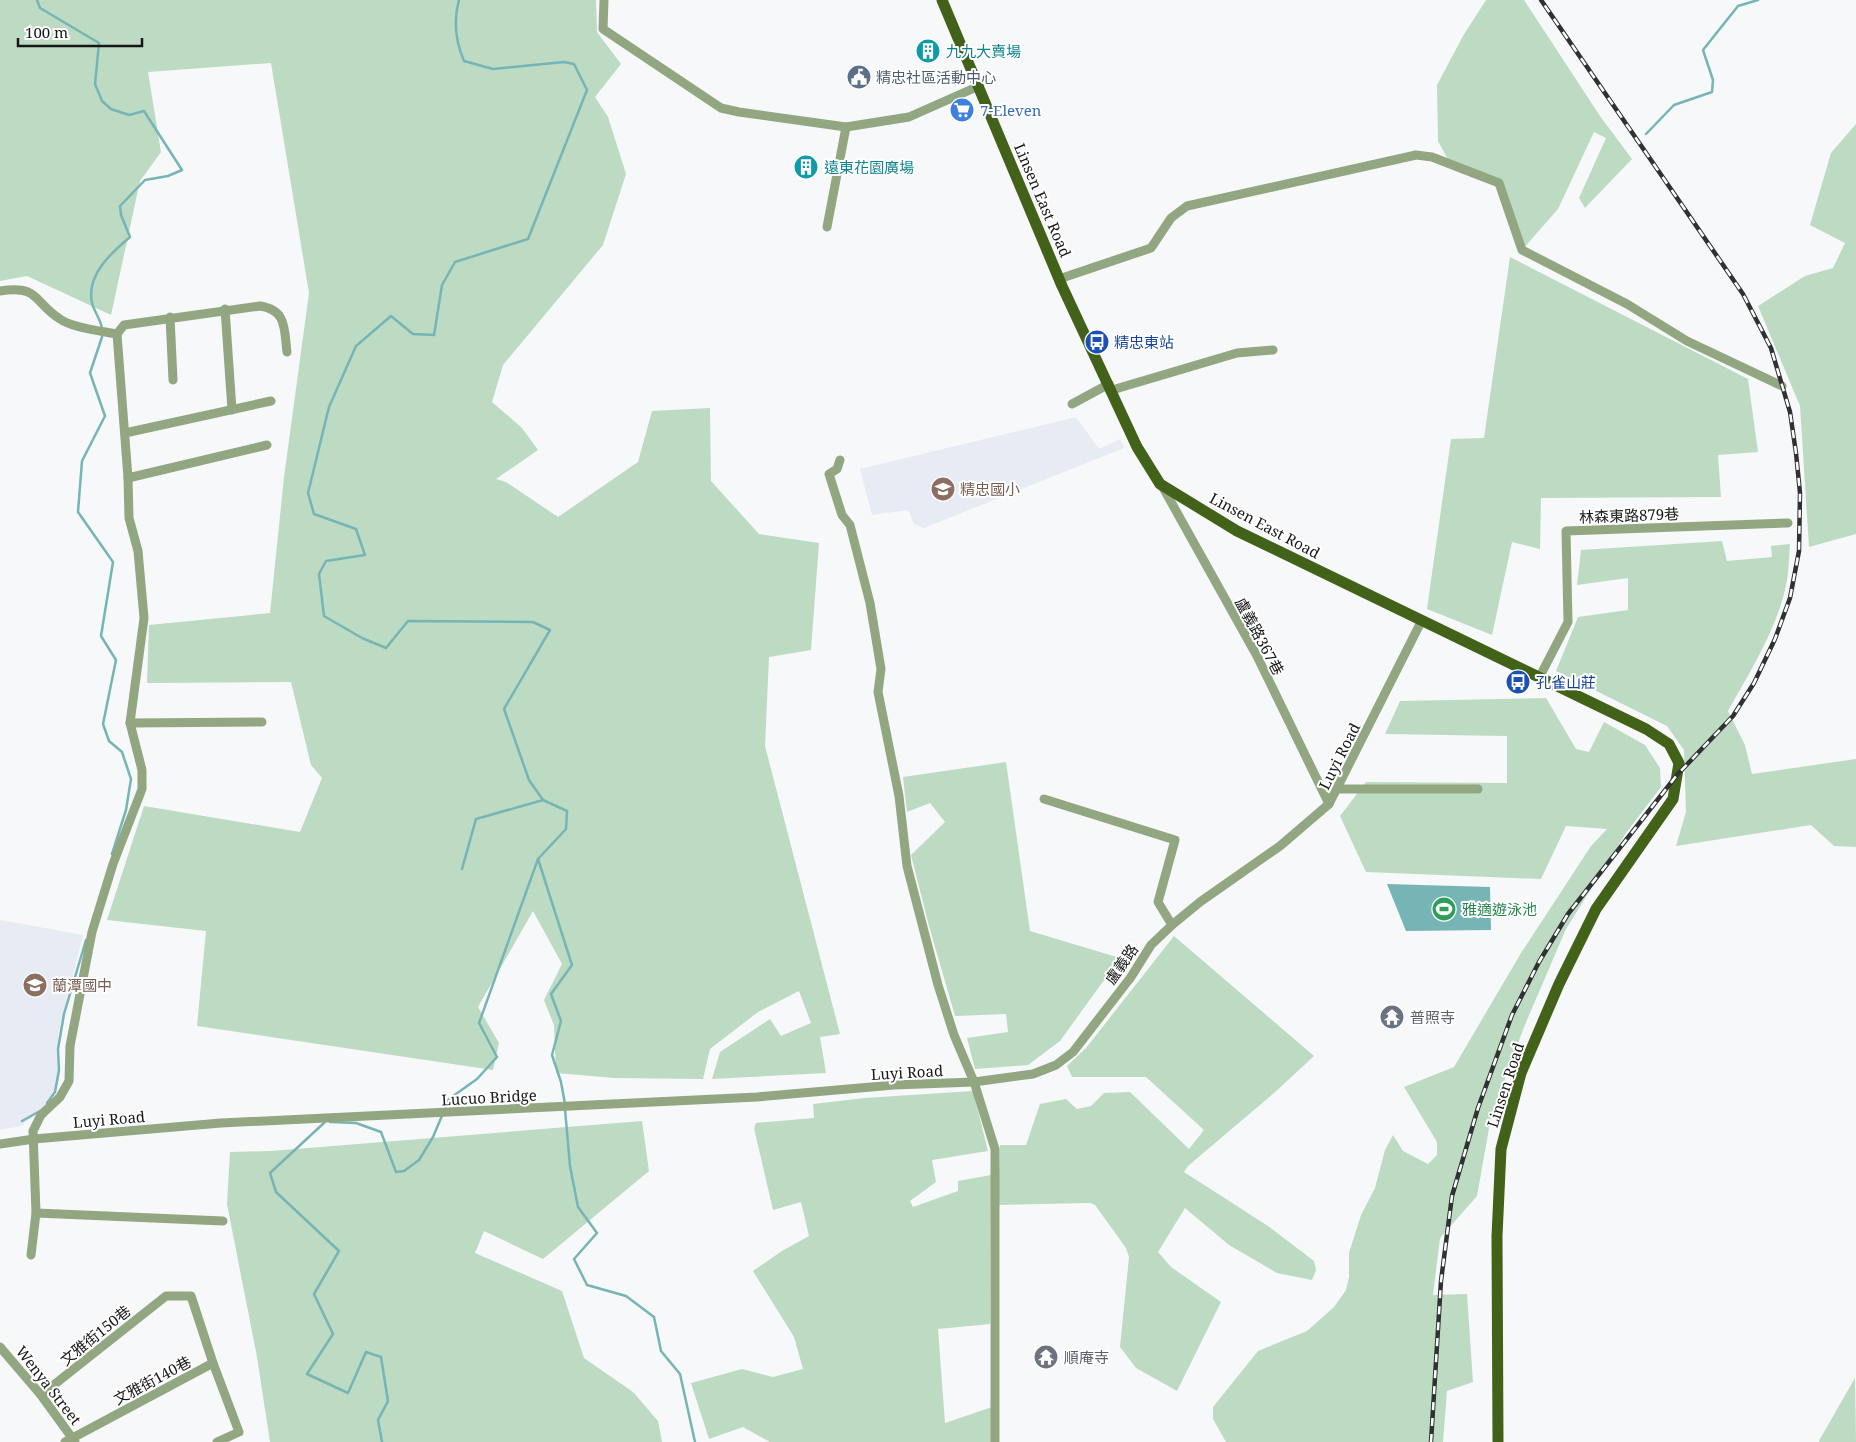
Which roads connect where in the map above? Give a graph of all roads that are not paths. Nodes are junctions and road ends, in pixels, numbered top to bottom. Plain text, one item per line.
1 (604, 0) edge
2 (942, 0) edge
3 (979, 86) junction
4 (846, 127) junction
5 (827, 227) dead end
6 (1059, 279) junction
7 (0, 291) edge
8 (225, 309) junction
9 (170, 317) junction
10 (117, 334) junction
11 (1273, 350) dead end
12 (287, 352) dead end
13 (173, 380) dead end
14 (1782, 386) dead end
15 (1110, 387) junction
16 (271, 401) dead end
17 (1072, 404) dead end
18 (232, 410) junction
19 (125, 433) junction
20 (267, 445) dead end
21 (840, 460) dead end
22 (128, 478) junction
23 (1160, 484) junction
24 (1788, 523) dead end
25 (1422, 622) junction
26 (1539, 678) junction
27 (262, 722) dead end
28 (130, 723) junction
29 (1677, 774) joint
30 (1337, 789) junction
31 (1478, 790) dead end
32 (1044, 799) dead end
33 (1329, 804) junction
34 (1172, 925) junction
35 (974, 1082) junction
36 (757, 1097) joint
37 (221, 1123) joint
38 (34, 1139) junction
39 (0, 1144) edge
40 (36, 1213) junction
41 (223, 1221) dead end
42 (31, 1254) dead end
43 (166, 1296) joint
44 (0, 1347) edge
45 (213, 1363) junction
46 (42, 1395) junction
47 (71, 1441) edge
48 (217, 1442) edge
49 (995, 1442) edge
50 (1498, 1442) edge

1 - 4 street
2 - 3 main road, Linsen East Road
3 - 4 street
3 - 6 main road, Linsen East Road
4 - 5 street
6 - 14 street
6 - 15 main road, Linsen East Road
7 - 10 street
8 - 9 street
8 - 12 street
8 - 18 street
9 - 10 street
9 - 13 street
10 - 19 street
11 - 15 street
15 - 17 street
15 - 23 main road, Linsen East Road
16 - 18 street
18 - 19 street
19 - 22 street
20 - 22 street
21 - 35 street
22 - 28 street
23 - 25 main road, Linsen East Road
23 - 33 street, 盧義路367巷
24 - 26 street, 林森東路879巷
25 - 26 main road, Linsen East Road
25 - 30 street, Luyi Road
26 - 29 main road, Linsen East Road
27 - 28 street
28 - 38 street
29 - 50 main road, Linsen Road
30 - 31 street
30 - 33 street, Luyi Road
32 - 34 street
33 - 34 street, Luyi Road
34 - 35 street, Luyi Road
35 - 36 street, Luyi Road
35 - 49 street
36 - 37 street, Lucuo Bridge
37 - 38 street, Luyi Road
38 - 39 street, Luyi Road
38 - 40 street
40 - 41 street
40 - 42 street
43 - 45 street, 文雅街140巷
43 - 46 street, 文雅街150巷
44 - 46 street, Wenya Street
45 - 47 street, 文雅街140巷
45 - 48 street
46 - 47 street, Wenya Street

